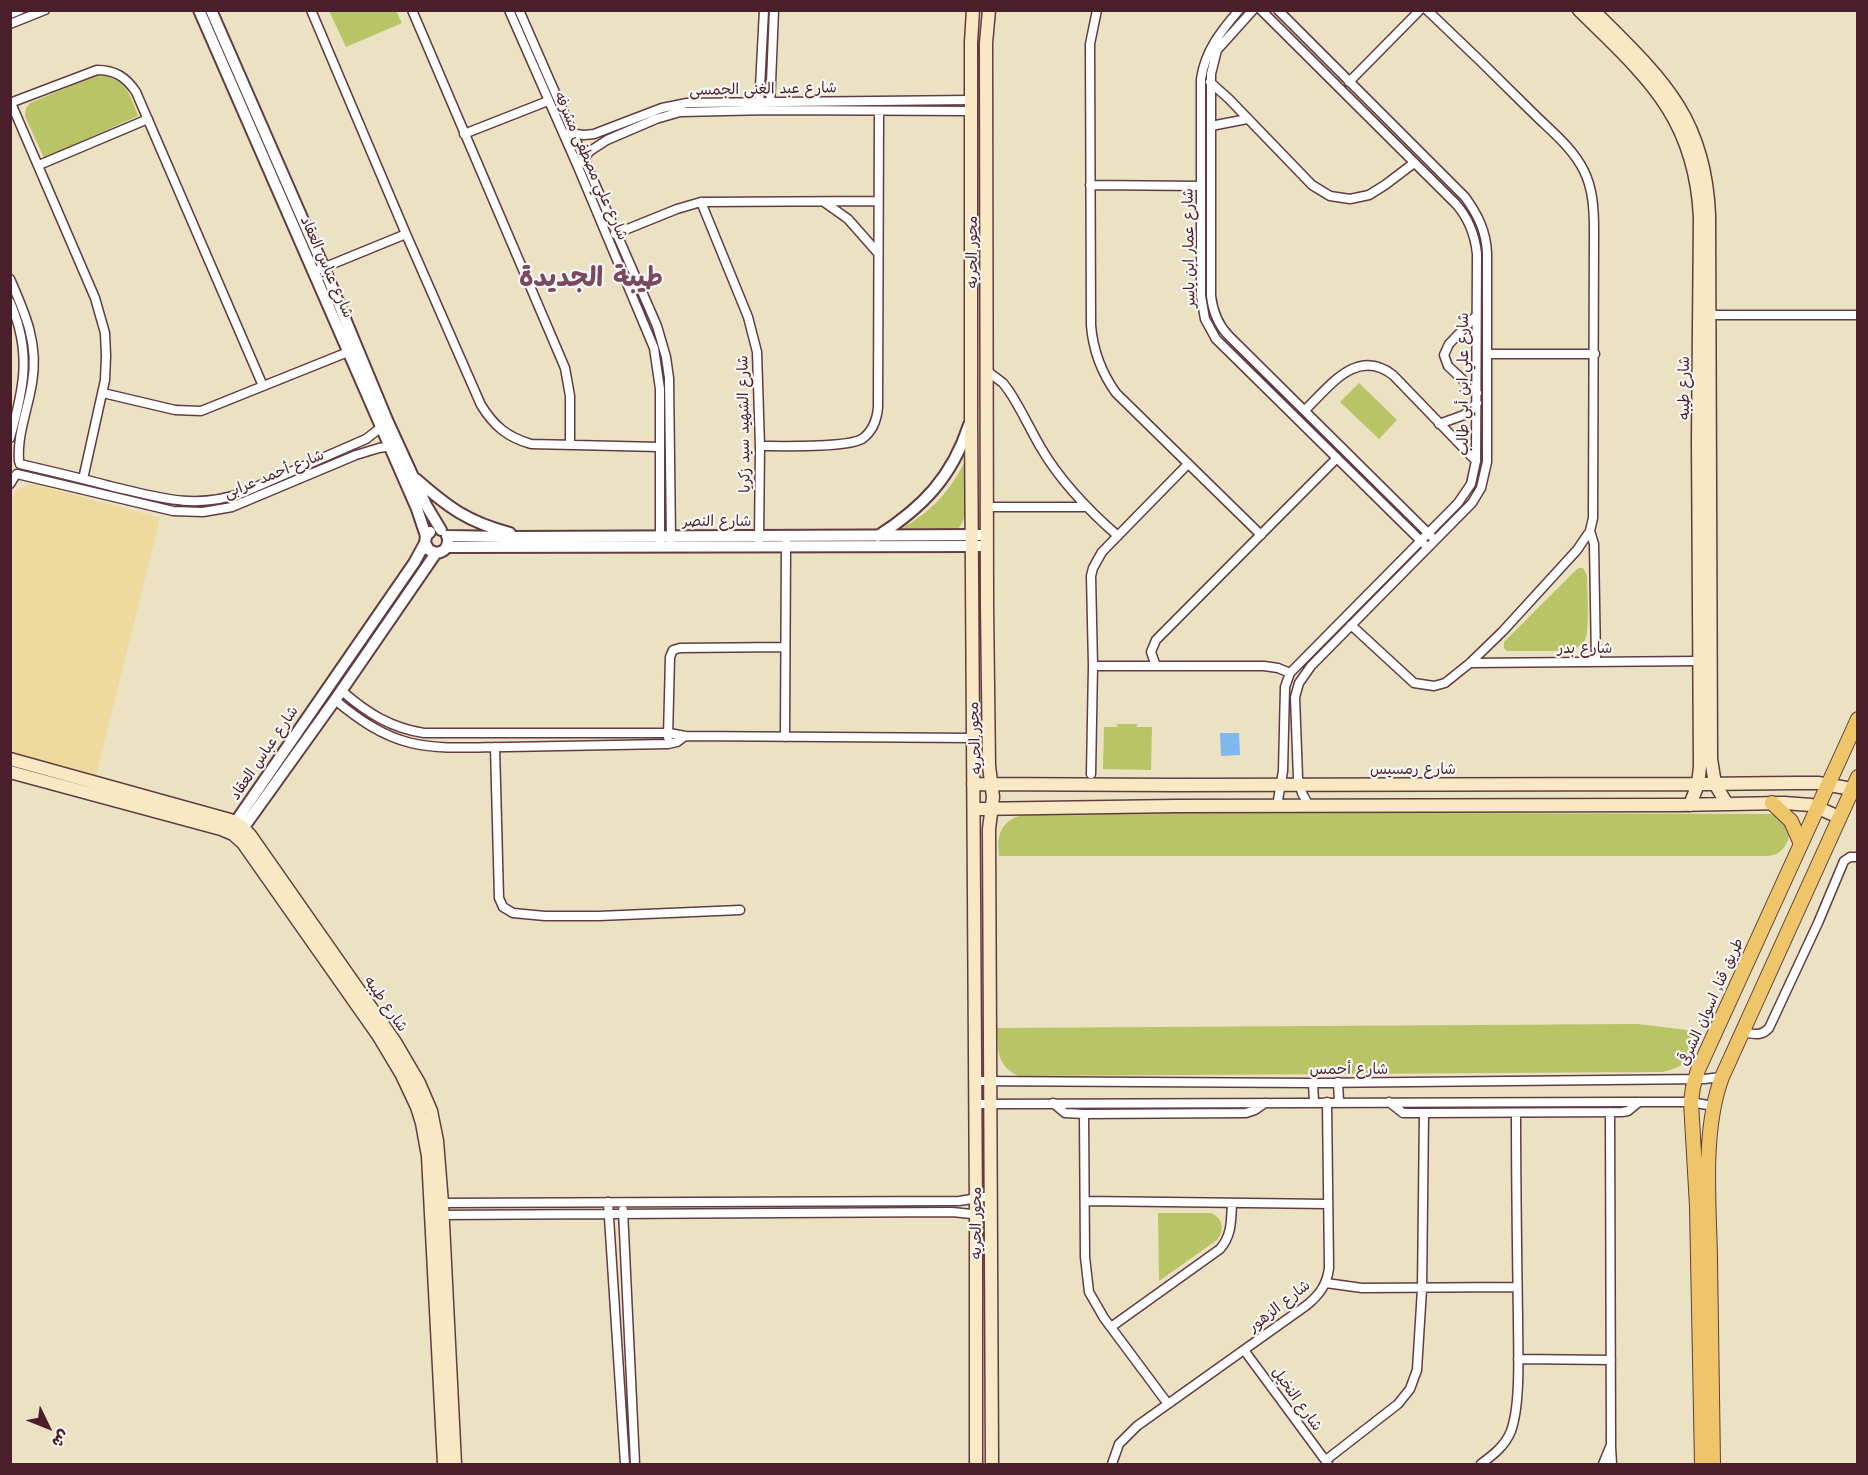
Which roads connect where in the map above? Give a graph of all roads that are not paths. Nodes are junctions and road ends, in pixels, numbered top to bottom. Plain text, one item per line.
1 (20, 10) edge
2 (45, 10) edge
3 (311, 10) edge
4 (412, 10) edge
5 (509, 10) edge
6 (519, 10) edge
7 (764, 10) edge
8 (774, 10) edge
9 (973, 10) edge
10 (989, 10) edge
11 (1097, 10) edge
12 (1239, 10) edge
13 (1253, 10) edge
14 (1261, 10) edge
15 (1278, 10) edge
16 (1420, 10) edge
17 (1427, 10) edge
18 (1579, 10) edge
19 (1593, 10) edge
20 (201, 11) edge
21 (10, 14) edge
22 (10, 24) edge
23 (1348, 81) junction
24 (1210, 82) junction
25 (548, 100) junction
26 (11, 103) edge
27 (971, 105) junction
28 (759, 106) junction
29 (770, 106) junction
30 (879, 111) junction
31 (148, 118) junction
32 (1247, 119) junction
33 (1211, 126) junction
34 (562, 131) junction
35 (464, 134) junction
36 (574, 135) junction
37 (584, 158) junction
38 (1414, 163) junction
39 (39, 165) junction
40 (578, 167) junction
41 (1090, 185) junction
42 (1201, 186) junction
43 (879, 201) junction
44 (701, 202) junction
45 (824, 202) junction
46 (406, 234) junction
47 (615, 234) junction
48 (878, 253) junction
49 (318, 270) junction
50 (10, 279) edge
51 (10, 302) edge
52 (1710, 315) junction
53 (1857, 315) edge
54 (1476, 316) junction
55 (348, 352) junction
56 (1488, 354) junction
57 (1595, 354) junction
58 (987, 370) junction
59 (263, 386) junction
60 (103, 393) junction
61 (1477, 393) junction
62 (1477, 403) junction
63 (1305, 410) junction
64 (971, 419) junction
65 (385, 423) junction
66 (1439, 423) junction
67 (10, 438) edge
68 (1704, 441) junction
69 (570, 445) junction
70 (394, 446) junction
71 (760, 446) junction
72 (660, 447) junction
73 (10, 455) edge
74 (1337, 458) junction
75 (1476, 461) junction
76 (20, 462) junction
77 (1188, 464) junction
78 (414, 477) junction
79 (13, 478) edge
80 (83, 479) junction
81 (988, 507) junction
82 (1087, 507) junction
83 (1581, 522) dead end
84 (1591, 528) junction
85 (1428, 532) junction
86 (444, 533) junction
87 (1261, 535) junction
88 (1118, 536) junction
89 (522, 537) junction
90 (425, 539) junction
91 (1420, 540) junction
92 (1436, 540) junction
93 (665, 541) junction
94 (878, 541) junction
95 (972, 541) junction
96 (987, 541) junction
97 (759, 542) junction
98 (786, 542) junction
99 (447, 547) junction
100 (1428, 548) junction
101 (436, 553) junction
102 (1351, 625) junction
103 (785, 647) junction
104 (1596, 661) junction
105 (1700, 661) junction
106 (1470, 663) junction
107 (1093, 666) junction
108 (1156, 666) junction
109 (1290, 673) junction
110 (342, 691) junction
111 (335, 700) junction
112 (973, 714) junction
113 (988, 714) junction
114 (1857, 719) edge
115 (669, 733) junction
116 (685, 736) junction
117 (785, 737) junction
118 (973, 738) junction
119 (668, 744) junction
120 (495, 747) junction
121 (10, 759) edge
122 (10, 772) edge
123 (1091, 774) dead end
124 (1855, 783) edge
125 (973, 784) junction
126 (993, 784) junction
127 (1698, 784) junction
128 (1715, 784) junction
129 (1281, 785) junction
130 (1300, 785) junction
131 (1828, 785) junction
132 (1772, 803) junction
133 (1727, 804) junction
134 (1690, 805) junction
135 (1277, 806) junction
136 (1309, 806) junction
137 (1818, 807) junction
138 (974, 809) junction
139 (992, 809) junction
140 (1839, 817) junction
141 (236, 830) junction
142 (1801, 844) junction
143 (1857, 857) edge
144 (740, 910) dead end
145 (1742, 1032) junction
146 (1722, 1077) junction
147 (1694, 1079) junction
148 (975, 1081) junction
149 (990, 1081) junction
150 (1338, 1082) junction
151 (1313, 1083) junction
152 (1314, 1102) junction
153 (1327, 1102) junction
154 (1339, 1102) junction
155 (1389, 1102) junction
156 (1639, 1102) junction
157 (1691, 1102) junction
158 (1053, 1103) junction
159 (1265, 1103) junction
160 (975, 1104) junction
161 (990, 1104) junction
162 (1713, 1106) junction
163 (1610, 1112) junction
164 (1424, 1113) junction
165 (1516, 1113) junction
166 (1084, 1114) junction
167 (991, 1196) junction
168 (976, 1199) junction
169 (1085, 1201) junction
170 (608, 1202) junction
171 (623, 1202) junction
172 (1232, 1203) junction
173 (1328, 1204) junction
174 (437, 1209) junction
175 (976, 1213) junction
176 (623, 1214) junction
177 (609, 1215) junction
178 (991, 1216) junction
179 (1326, 1283) junction
180 (1517, 1287) junction
181 (1422, 1289) junction
182 (1111, 1327) junction
183 (1244, 1350) junction
184 (1518, 1359) junction
185 (1611, 1360) junction
186 (1168, 1404) junction
187 (447, 1405) junction
188 (1611, 1447) junction
189 (1327, 1462) edge
190 (444, 1464) edge
191 (455, 1464) edge
192 (625, 1464) edge
193 (635, 1464) edge
194 (976, 1464) edge
195 (992, 1464) edge
196 (1112, 1464) edge
197 (1480, 1464) edge
198 (1603, 1464) edge
199 (1612, 1464) edge
200 (1702, 1464) edge
201 (1713, 1464) edge

1 - 21 street
2 - 22 street
3 - 46 street
4 - 35 street
5 - 25 street, شارع علي مصطفى مشرفه
6 - 36 street, شارع علي مصطفى مشرفه
7 - 28 street
8 - 29 street
9 - 27 main road, محور الحريه
10 - 58 main road, محور الحريه
11 - 41 street
12 - 42 street, شارع عمار ابن ياسر
13 - 24 street, شارع عمار ابن ياسر
14 - 38 street, شارع علي ابن أبي طالب
15 - 23 street, شارع علي ابن أبي طالب
16 - 23 street
17 - 57 street
18 - 68 main road, شارع طيبه
19 - 52 main road, شارع طيبه
20 - 49 street, شارع عباس العقاد
23 - 56 street, شارع علي ابن أبي طالب
24 - 32 street
24 - 33 street, شارع عمار ابن ياسر
25 - 34 street, شارع علي مصطفى مشرفه
25 - 35 street
26 - 31 street
26 - 39 street
27 - 29 street, شارع عبد الغنى الجمسى
27 - 30 street, شارع عبد الغنى الجمسى
27 - 64 main road, محور الحريه
28 - 29 street, شارع عبد الغنى الجمسى
28 - 36 street, شارع عبد الغنى الجمسى
28 - 37 street, شارع عبد الغنى الجمسى
29 - 30 street, شارع عبد الغنى الجمسى
30 - 43 street
31 - 39 street
31 - 59 street
32 - 33 street
32 - 38 street
33 - 63 street, شارع عمار ابن ياسر
34 - 36 street, شارع عبد الغنى الجمسى
34 - 40 street, شارع علي مصطفى مشرفه
35 - 69 street
36 - 37 street, شارع علي مصطفى مشرفه
37 - 40 street, شارع عبد الغنى الجمسى
37 - 47 street, شارع علي مصطفى مشرفه
38 - 54 street, شارع علي ابن أبي طالب
39 - 60 street
40 - 72 street, شارع علي مصطفى مشرفه
41 - 42 street
41 - 77 street
42 - 74 street, شارع عمار ابن ياسر
43 - 45 street
43 - 48 street
44 - 45 street
44 - 47 street
44 - 71 street, شارع الشهيد سيد زكريا
45 - 48 street
46 - 49 street
46 - 69 street
47 - 93 street, شارع علي مصطفى مشرفه
48 - 71 street
49 - 55 street, شارع عباس العقاد
49 - 65 street, شارع عباس العقاد
50 - 76 street
51 - 67 street
52 - 53 street
52 - 68 main road, شارع طيبه
54 - 61 street, شارع علي ابن أبي طالب
54 - 61 street
55 - 59 street
55 - 65 street, شارع عباس العقاد
56 - 57 street
56 - 92 street, شارع علي ابن أبي طالب
57 - 84 street
58 - 81 main road, محور الحريه
58 - 82 street
59 - 60 street
60 - 80 street
61 - 62 street, شارع علي ابن أبي طالب
62 - 66 street
62 - 75 street, شارع علي ابن أبي طالب
63 - 66 street
63 - 85 street, شارع عمار ابن ياسر
64 - 94 street
64 - 95 main road, محور الحريه
65 - 70 street, شارع عباس العقاد
65 - 80 street, شارع أحمد عرابى
66 - 75 street
68 - 105 main road, شارع طيبه
68 - 128 main road, شارع طيبه
69 - 72 street
70 - 78 street, شارع عباس العقاد
70 - 79 street, شارع أحمد عرابى
70 - 90 street, شارع عباس العقاد
71 - 97 street, شارع الشهيد سيد زكريا
72 - 93 street, شارع علي مصطفى مشرفه
73 - 76 street
74 - 87 street
74 - 91 street, شارع عمار ابن ياسر
75 - 85 street, شارع علي ابن أبي طالب
76 - 79 street
76 - 80 street, شارع أحمد عرابى
77 - 87 street
77 - 88 street
78 - 86 street, شارع عباس العقاد
78 - 89 street
81 - 82 street
81 - 96 main road, محور الحريه
82 - 88 street
83 - 84 street
84 - 104 street
84 - 106 street
85 - 91 street, شارع علي ابن أبي طالب
85 - 92 street, شارع عمار ابن ياسر
86 - 89 street, شارع النصر
86 - 90 street
86 - 99 street
87 - 108 street
88 - 107 street
89 - 93 street, شارع النصر
90 - 101 street
90 - 141 street, شارع عباس العقاد
91 - 100 street, شارع عمار ابن ياسر
91 - 109 street, شارع علي ابن أبي طالب
92 - 100 street, شارع علي ابن أبي طالب
93 - 97 street, شارع النصر
93 - 99 street, شارع النصر
94 - 95 street, شارع النصر
94 - 98 street, شارع النصر
95 - 96 street, شارع النصر
95 - 112 main road, محور الحريه
96 - 113 main road, محور الحريه
97 - 98 street, شارع النصر
98 - 103 street
99 - 101 street
100 - 102 street, شارع علي ابن أبي طالب
101 - 110 street, شارع عباس العقاد
102 - 106 street
102 - 130 street, شارع علي ابن أبي طالب
103 - 115 street
103 - 117 street
104 - 105 street, شارع بدر
104 - 106 street, شارع بدر
105 - 127 main road, شارع طيبه
107 - 108 street
107 - 123 street
108 - 109 street
109 - 129 street
110 - 111 street, شارع عباس العقاد
110 - 115 street
111 - 120 street
111 - 141 street, شارع عباس العقاد
112 - 113 main road
112 - 118 main road, محور الحريه
113 - 126 main road, محور الحريه
114 - 131 main road, طريق قنا, اسوان الشرقى
115 - 116 street
115 - 119 street
116 - 117 street
116 - 119 street
117 - 118 street
118 - 125 main road, محور الحريه
119 - 120 street
120 - 144 street
121 - 141 main road
122 - 141 main road
124 - 131 main road, شارع رمسيس
124 - 140 main road
125 - 126 main road, شارع رمسيس
125 - 138 main road, محور الحريه
126 - 129 main road, شارع رمسيس
126 - 139 main road, محور الحريه
127 - 128 main road, شارع رمسيس
127 - 130 main road, شارع رمسيس
127 - 134 main road, شارع طيبه
128 - 131 main road, شارع رمسيس
128 - 133 main road, شارع طيبه
129 - 130 main road, شارع رمسيس
129 - 135 street
130 - 136 street, شارع علي ابن أبي طالب
131 - 137 main road, طريق قنا, اسوان الشرقى
132 - 133 main road
132 - 137 main road
132 - 142 main road
133 - 134 main road
134 - 136 main road
135 - 136 main road
135 - 139 main road
137 - 140 main road
137 - 142 main road, طريق قنا, اسوان الشرقى
138 - 139 main road
138 - 148 main road, محور الحريه
139 - 149 main road, محور الحريه
140 - 145 main road
141 - 174 main road, شارع طيبه
142 - 147 main road, طريق قنا, اسوان الشرقى
143 - 145 street
145 - 146 main road
146 - 147 street, شارع أحمس
146 - 162 main road
147 - 150 street, شارع أحمس
147 - 157 main road, طريق قنا, اسوان الشرقى
148 - 149 street, شارع أحمس
148 - 160 main road, محور الحريه
149 - 151 street, شارع أحمس
149 - 161 main road, محور الحريه
150 - 151 street, شارع أحمس
150 - 154 street
151 - 152 street
152 - 153 street
152 - 159 street
153 - 154 street
153 - 173 street, شارع الزهور
154 - 155 street
155 - 156 street
155 - 164 street
156 - 157 street
156 - 163 street
157 - 162 street
157 - 200 main road, طريق قنا, اسوان الشرقى
158 - 159 street
158 - 161 street
158 - 166 street
159 - 166 street
160 - 161 street
160 - 168 main road, محور الحريه
161 - 167 main road, محور الحريه
162 - 201 main road
163 - 165 street
163 - 185 street
164 - 165 street
164 - 181 street
165 - 180 street
166 - 169 street
167 - 168 street
167 - 178 main road, محور الحريه
168 - 171 street
168 - 175 main road, محور الحريه
169 - 172 street
169 - 182 street
170 - 171 street
170 - 174 street
170 - 177 street
171 - 176 street
172 - 173 street
172 - 182 street
173 - 179 street, شارع الزهور
174 - 177 street
174 - 187 main road, شارع طيبه
175 - 176 street
175 - 178 street
175 - 194 main road, محور الحريه
176 - 177 street
176 - 193 street
177 - 192 street
178 - 195 main road, محور الحريه
179 - 181 street
179 - 183 street, شارع الزهور
180 - 181 street
180 - 184 street
181 - 189 street
182 - 186 street
183 - 186 street, شارع الزهور
183 - 189 street, شارع النخيل
184 - 185 street
184 - 197 street
185 - 188 street
186 - 196 street, شارع الزهور
187 - 190 main road, شارع طيبه
187 - 191 main road, شارع طيبه
188 - 198 street
188 - 199 street

